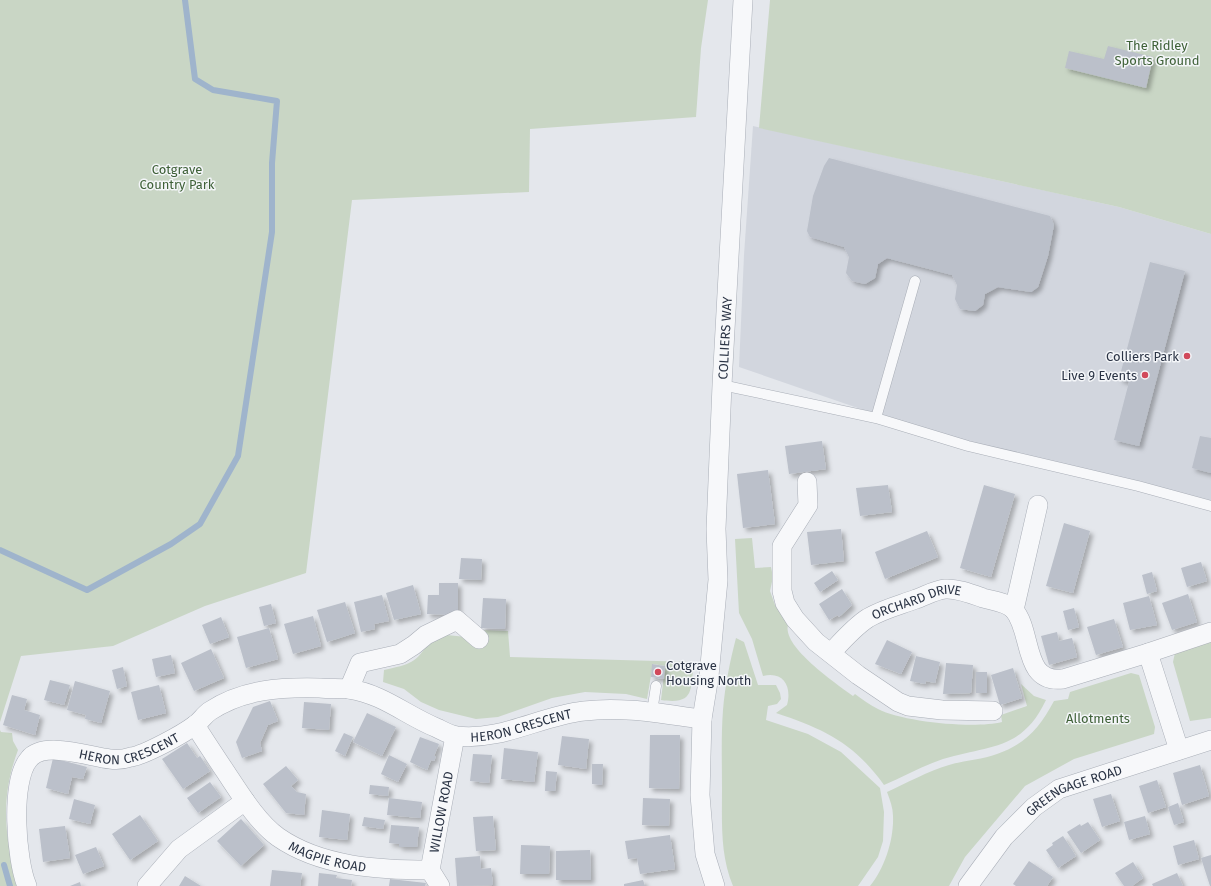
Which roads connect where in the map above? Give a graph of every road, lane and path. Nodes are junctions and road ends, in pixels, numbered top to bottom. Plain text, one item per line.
1 (743, 0) edge
2 (915, 281) dead end
3 (722, 385) junction
4 (876, 418) junction
5 (807, 482) dead end
6 (1038, 505) dead end
7 (1211, 506) edge
8 (1014, 610) junction
9 (1211, 632) edge
10 (478, 639) dead end
11 (824, 647) junction
12 (1148, 654) junction
13 (656, 686) dead end
14 (349, 689) junction
15 (993, 711) dead end
16 (652, 712) junction
17 (702, 719) junction
18 (195, 725) junction
19 (456, 736) junction
20 (1211, 740) edge
21 (1178, 750) junction
22 (245, 801) junction
23 (435, 878) edge
24 (27, 886) edge
25 (147, 886) edge
26 (715, 886) edge
27 (968, 886) edge

1 - 3 street, COLLIERS WAY
2 - 4 lane
3 - 4 lane
3 - 17 street, COLLIERS WAY
4 - 7 lane
5 - 11 street
6 - 8 street
8 - 11 street, ORCHARD DRIVE
8 - 12 street
9 - 12 street
10 - 14 street
11 - 15 street
12 - 21 street
13 - 16 lane
14 - 18 street, HERON CRESCENT
14 - 19 street, HERON CRESCENT
16 - 17 street, HERON CRESCENT
16 - 19 street, HERON CRESCENT
17 - 26 street, COLLIERS WAY
18 - 22 street, MAGPIE ROAD
18 - 24 street, HERON CRESCENT
19 - 23 street, WILLOW ROAD
20 - 21 street, GREENGAGE ROAD
21 - 27 street, GREENGAGE ROAD
22 - 23 street, MAGPIE ROAD
22 - 25 street

